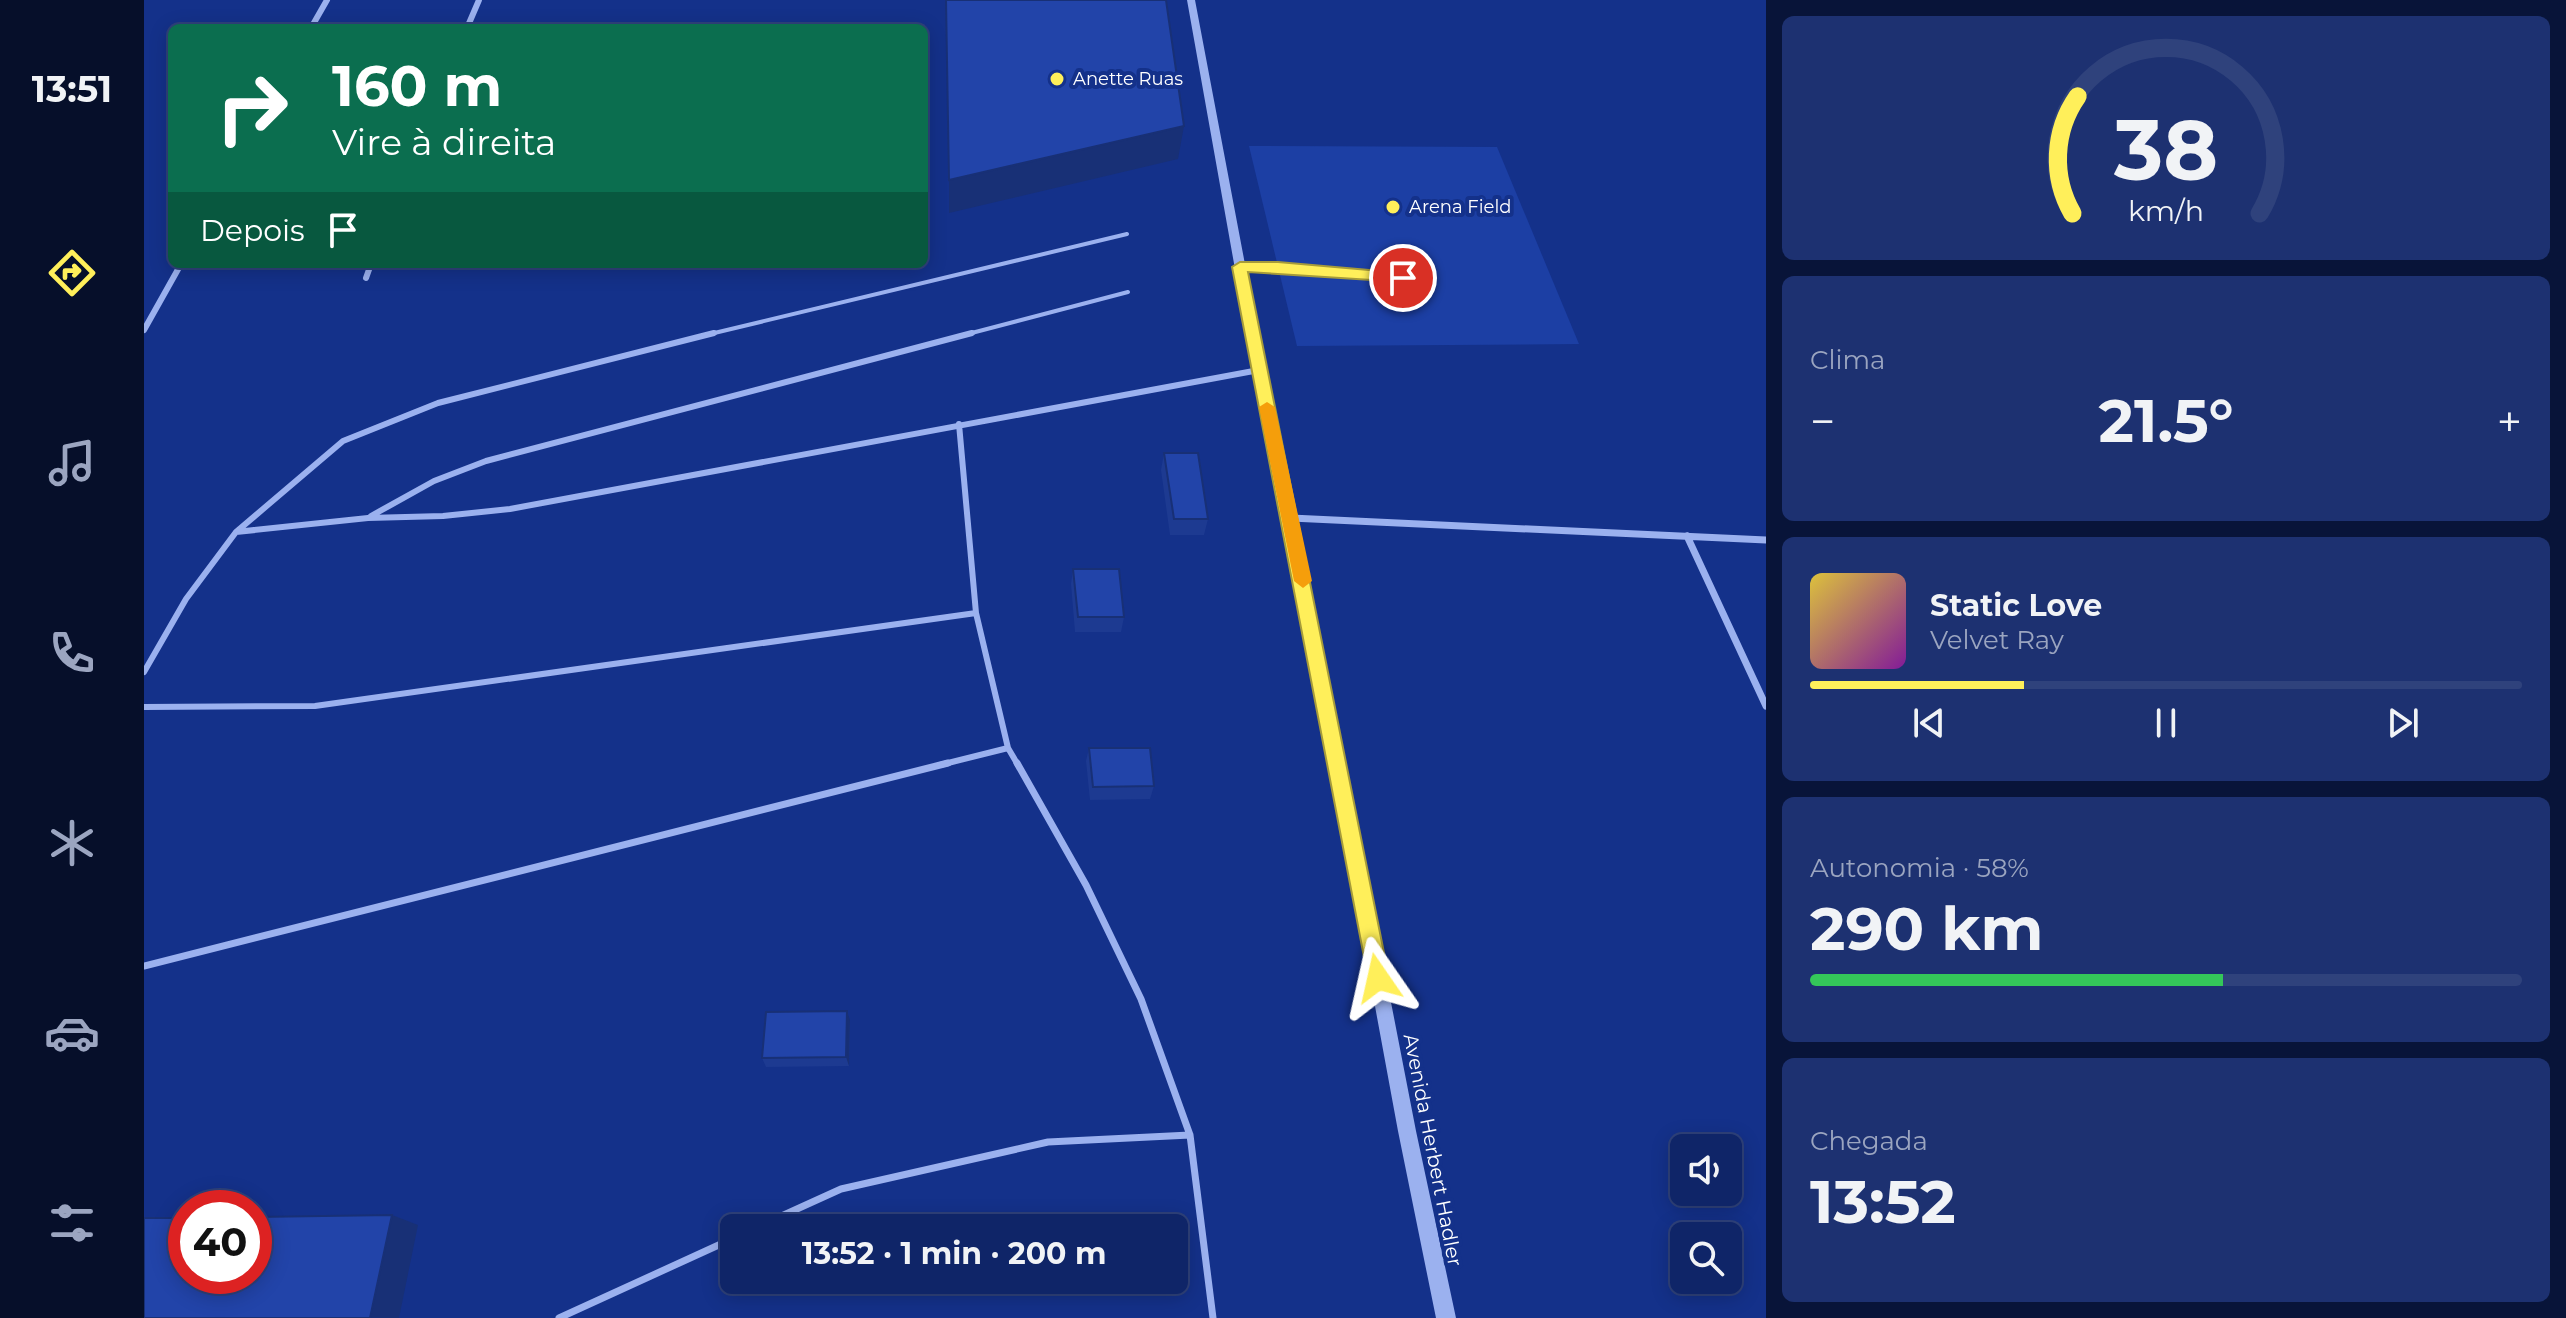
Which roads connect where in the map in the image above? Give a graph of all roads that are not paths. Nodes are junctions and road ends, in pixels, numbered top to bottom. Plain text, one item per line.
1 (327, 0) edge
2 (479, 0) edge
3 (1191, 0) edge
4 (313, 24) edge
5 (469, 24) edge
6 (1127, 234) dead end
7 (1240, 267) junction
8 (179, 268) edge
9 (370, 268) edge
10 (366, 278) dead end
11 (1403, 278) dead end
12 (1128, 292) dead end
13 (144, 330) edge
14 (1259, 370) junction
15 (959, 424) junction
16 (368, 518) junction
17 (1291, 518) junction
18 (236, 532) junction
19 (1687, 536) junction
20 (1766, 540) edge
21 (976, 613) junction
22 (144, 672) edge
23 (1766, 706) edge
24 (144, 707) edge
25 (1008, 748) junction
26 (144, 966) edge
27 (1190, 1135) junction
28 (786, 1214) edge
29 (720, 1244) edge
30 (559, 1318) edge
31 (1213, 1318) edge
32 (1446, 1318) edge

1 - 4 street
2 - 5 street
3 - 7 street, Avenida Herbert Hadler
6 - 18 lane
7 - 11 lane
7 - 14 street, Avenida Herbert Hadler
8 - 13 street
9 - 10 street
12 - 16 lane
14 - 15 lane
14 - 17 street, Avenida Herbert Hadler
15 - 16 lane
15 - 21 lane
16 - 18 lane
17 - 19 street
17 - 32 street, Avenida Herbert Hadler
18 - 22 lane
19 - 20 street
19 - 23 street
21 - 24 lane
21 - 25 lane
25 - 26 lane
25 - 27 lane
27 - 28 lane
27 - 31 lane
29 - 30 lane

